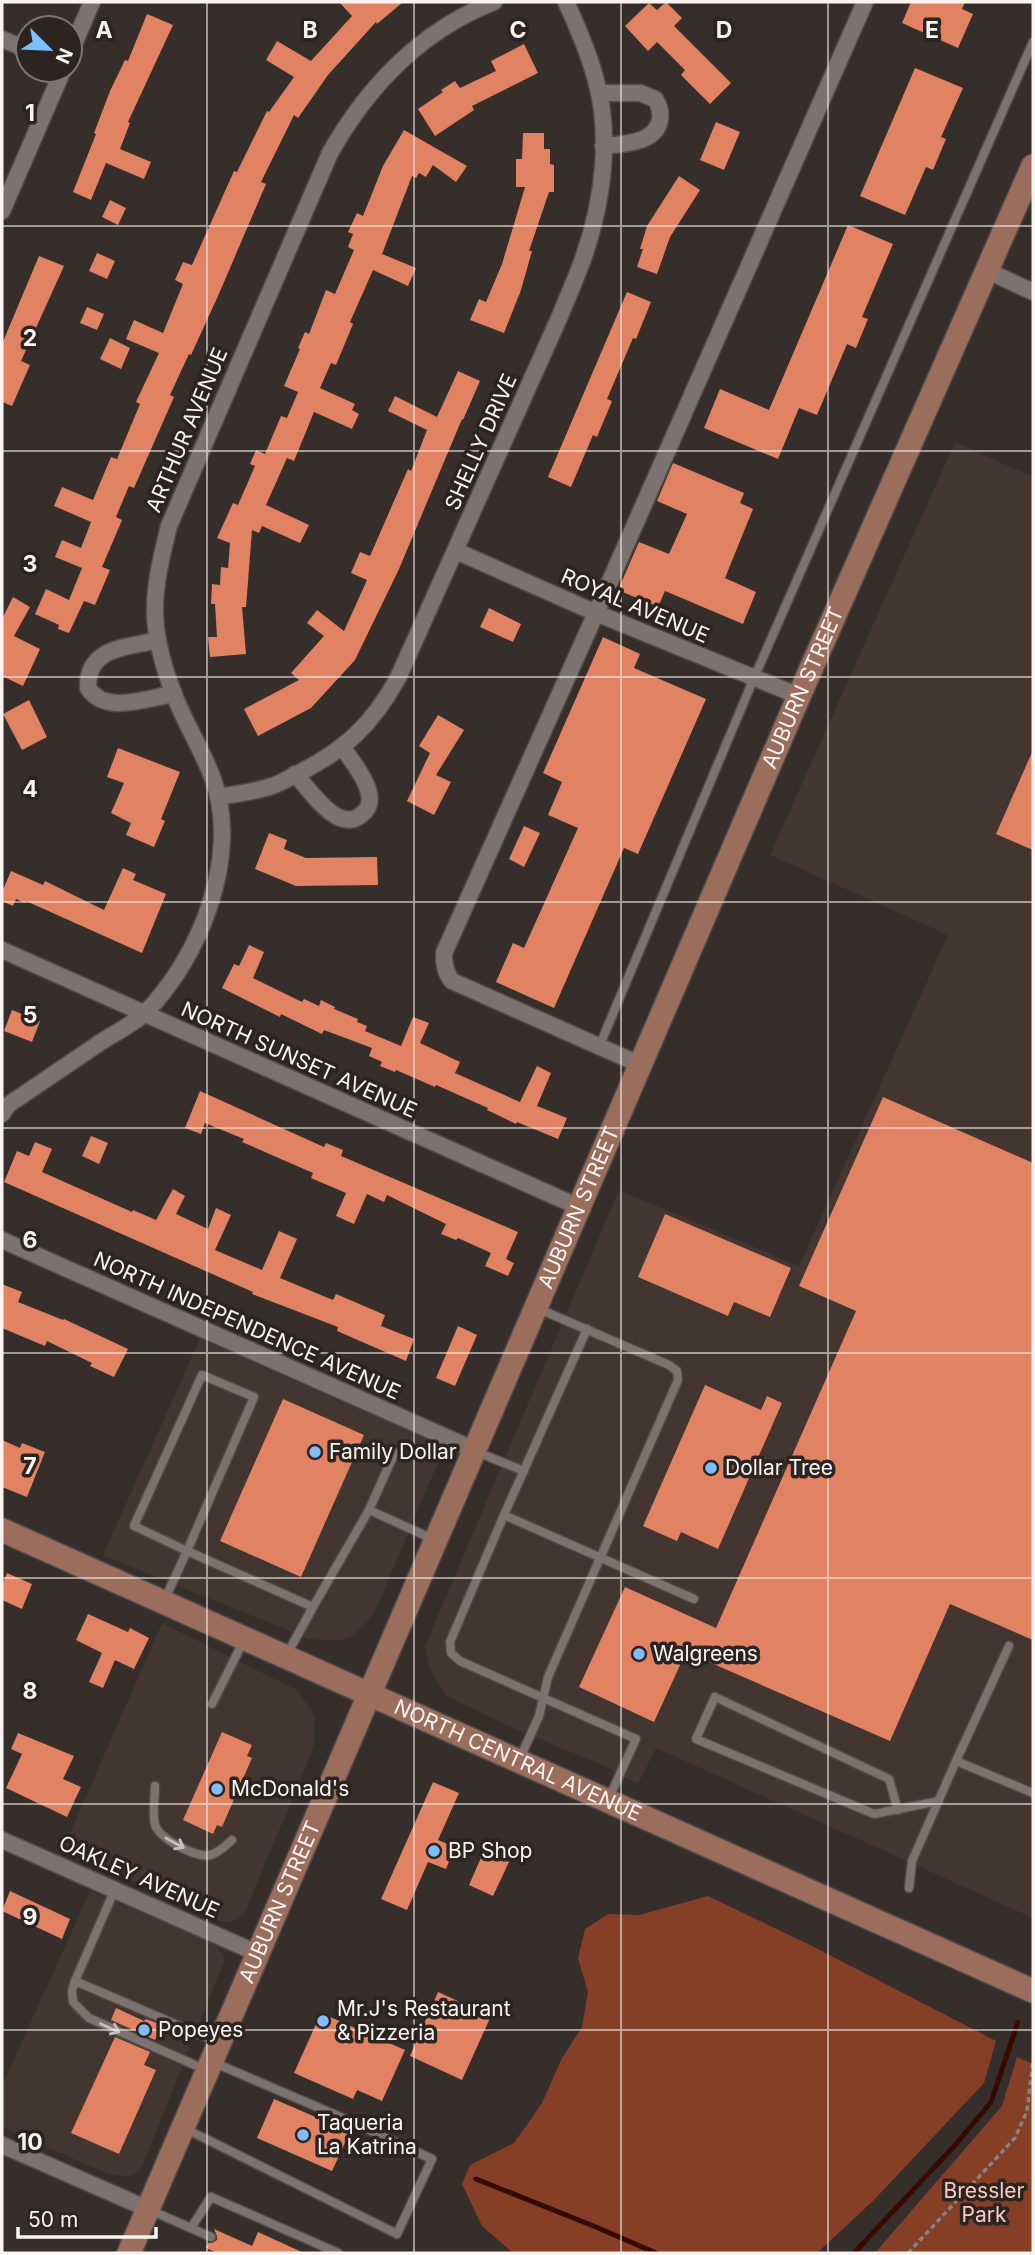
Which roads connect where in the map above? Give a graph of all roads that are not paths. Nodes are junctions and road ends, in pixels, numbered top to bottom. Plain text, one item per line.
1 (92, 2) edge
2 (494, 2) edge
3 (566, 2) edge
4 (865, 2) edge
5 (84, 21) edge
6 (1033, 42) edge
7 (57, 84) edge
8 (599, 93) junction
9 (603, 146) junction
10 (1033, 166) edge
11 (2, 211) edge
12 (988, 271) junction
13 (1033, 292) edge
14 (456, 551) junction
15 (596, 614) junction
16 (158, 640) junction
17 (754, 678) junction
18 (174, 694) junction
19 (799, 696) junction
20 (342, 748) junction
21 (295, 774) junction
22 (218, 797) junction
23 (2, 950) edge
24 (144, 1014) junction
25 (599, 1047) junction
26 (641, 1065) junction
27 (2, 1114) edge
28 (579, 1207) junction
29 (2, 1240) edge
30 (536, 1307) junction
31 (587, 1329) junction
32 (475, 1450) junction
33 (395, 1452) dead end
34 (524, 1471) junction
35 (369, 1510) junction
36 (504, 1515) junction
37 (2, 1530) edge
38 (436, 1540) junction
39 (187, 1551) junction
40 (600, 1557) junction
41 (694, 1599) dead end
42 (164, 1601) junction
43 (313, 1607) junction
44 (245, 1637) junction
45 (1009, 1646) dead end
46 (286, 1656) junction
47 (371, 1694) junction
48 (543, 1698) junction
49 (212, 1703) dead end
50 (519, 1761) junction
51 (956, 1762) junction
52 (155, 1786) dead end
53 (1033, 1793) edge
54 (608, 1801) junction
55 (939, 1801) junction
56 (898, 1811) junction
57 (2, 1840) edge
58 (233, 1840) dead end
59 (908, 1888) dead end
60 (115, 1889) junction
61 (259, 1954) junction
62 (75, 1981) junction
63 (1033, 1991) edge
64 (213, 2059) junction
65 (184, 2127) junction
66 (2, 2145) edge
67 (148, 2209) junction
68 (191, 2228) junction
69 (211, 2237) dead end
70 (129, 2253) edge
71 (338, 2253) edge

1 - 5 street
2 - 16 street, ARTHUR AVENUE
3 - 8 street, SHELLY DRIVE
4 - 15 street
6 - 17 lane
7 - 11 street
8 - 9 street, SHELLY DRIVE
8 - 9 street
9 - 14 street, SHELLY DRIVE
10 - 12 main road, AUBURN STREET
12 - 13 street
12 - 19 main road, AUBURN STREET
14 - 15 street, ROYAL AVENUE
14 - 20 street, SHELLY DRIVE
15 - 17 street, ROYAL AVENUE
15 - 25 street
16 - 18 street, ARTHUR AVENUE
16 - 18 street
17 - 19 street, ROYAL AVENUE
17 - 25 lane
18 - 22 street, ARTHUR AVENUE
19 - 26 main road, AUBURN STREET
20 - 21 street, SHELLY DRIVE
20 - 21 street
21 - 22 street, SHELLY DRIVE
22 - 24 street, ARTHUR AVENUE
23 - 24 street, NORTH SUNSET AVENUE
24 - 27 street, ARTHUR AVENUE
24 - 28 street, NORTH SUNSET AVENUE
25 - 26 street
26 - 28 main road, AUBURN STREET
28 - 30 main road, AUBURN STREET
29 - 32 street, NORTH INDEPENDENCE AVENUE
30 - 31 lane
30 - 32 main road, AUBURN STREET
31 - 34 lane
31 - 40 lane
32 - 34 lane
32 - 38 main road, AUBURN STREET
33 - 35 lane
34 - 36 lane
35 - 38 lane
35 - 43 lane
36 - 40 lane
36 - 48 lane
37 - 42 main road, NORTH CENTRAL AVENUE
38 - 47 main road, AUBURN STREET
39 - 39 lane
39 - 42 lane
39 - 43 lane
40 - 41 lane
40 - 48 lane
42 - 44 main road, NORTH CENTRAL AVENUE
43 - 46 lane
44 - 46 main road, NORTH CENTRAL AVENUE
44 - 49 lane
45 - 51 lane
46 - 47 main road, NORTH CENTRAL AVENUE
47 - 50 main road, NORTH CENTRAL AVENUE
47 - 61 main road, AUBURN STREET
48 - 50 lane
48 - 54 lane
50 - 54 main road, NORTH CENTRAL AVENUE
51 - 53 lane
51 - 55 lane
52 -> 58 lane
54 - 63 main road, NORTH CENTRAL AVENUE
55 - 56 lane
55 - 59 lane
56 - 56 lane
57 - 60 street, OAKLEY AVENUE
60 - 61 street, OAKLEY AVENUE
60 - 62 lane
61 - 64 main road, AUBURN STREET
62 - 64 lane
62 -> 64 lane
64 - 65 main road, AUBURN STREET
64 - 65 lane
65 - 67 main road, AUBURN STREET
66 - 67 street
67 - 68 lane
67 - 70 main road, AUBURN STREET
68 - 69 lane
68 - 71 lane

